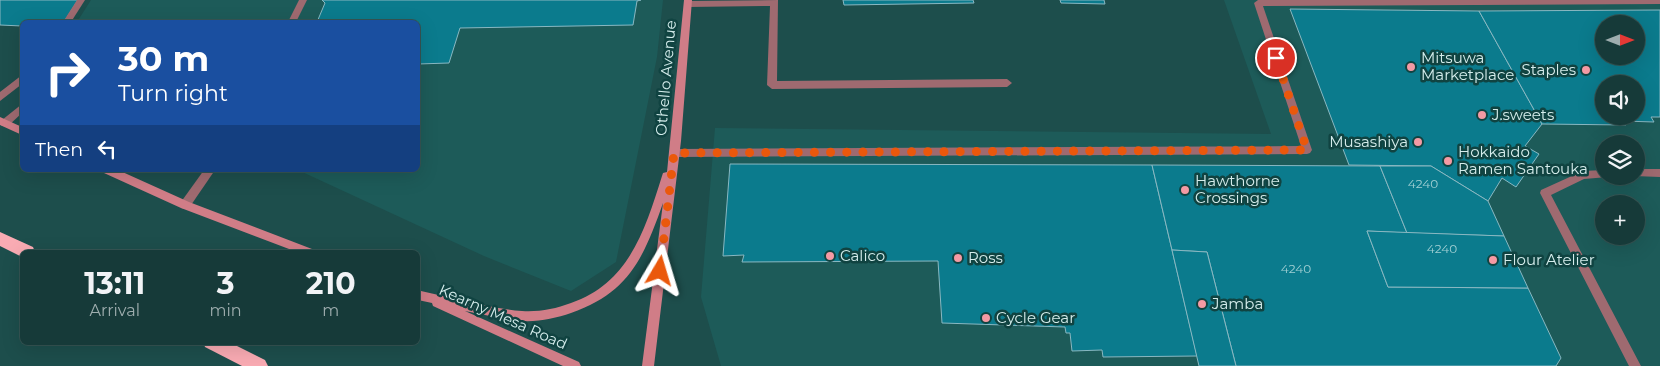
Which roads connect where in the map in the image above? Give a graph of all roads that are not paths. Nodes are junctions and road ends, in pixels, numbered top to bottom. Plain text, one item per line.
1 (81, 0) edge
2 (302, 0) edge
3 (774, 1) edge
4 (1660, 1) edge
5 (688, 2) edge
6 (68, 20) edge
7 (293, 20) edge
8 (20, 81) edge
9 (1007, 83) dead end
10 (0, 97) edge
11 (20, 109) edge
12 (2, 122) edge
13 (20, 130) edge
14 (674, 153) junction
15 (112, 172) edge
16 (209, 172) edge
17 (1660, 173) edge
18 (1595, 174) edge
19 (1645, 174) edge
20 (186, 205) junction
21 (0, 239) edge
22 (23, 250) edge
23 (303, 250) edge
24 (420, 295) edge
25 (217, 345) edge
26 (259, 366) edge
27 (575, 366) edge
28 (648, 366) edge
29 (1635, 366) edge

1 - 6 lane
2 - 7 lane
3 - 5 lane
3 - 9 lane
4 - 14 lane
5 - 14 street, Othello Avenue
8 - 10 lane
11 - 12 lane
12 - 13 street
14 - 24 street
14 - 28 street, Othello Avenue
15 - 20 street
16 - 20 lane
17 - 19 lane
18 - 29 lane
20 - 23 street
21 - 22 highway
24 - 27 street, Kearny Mesa Road
25 - 26 highway

